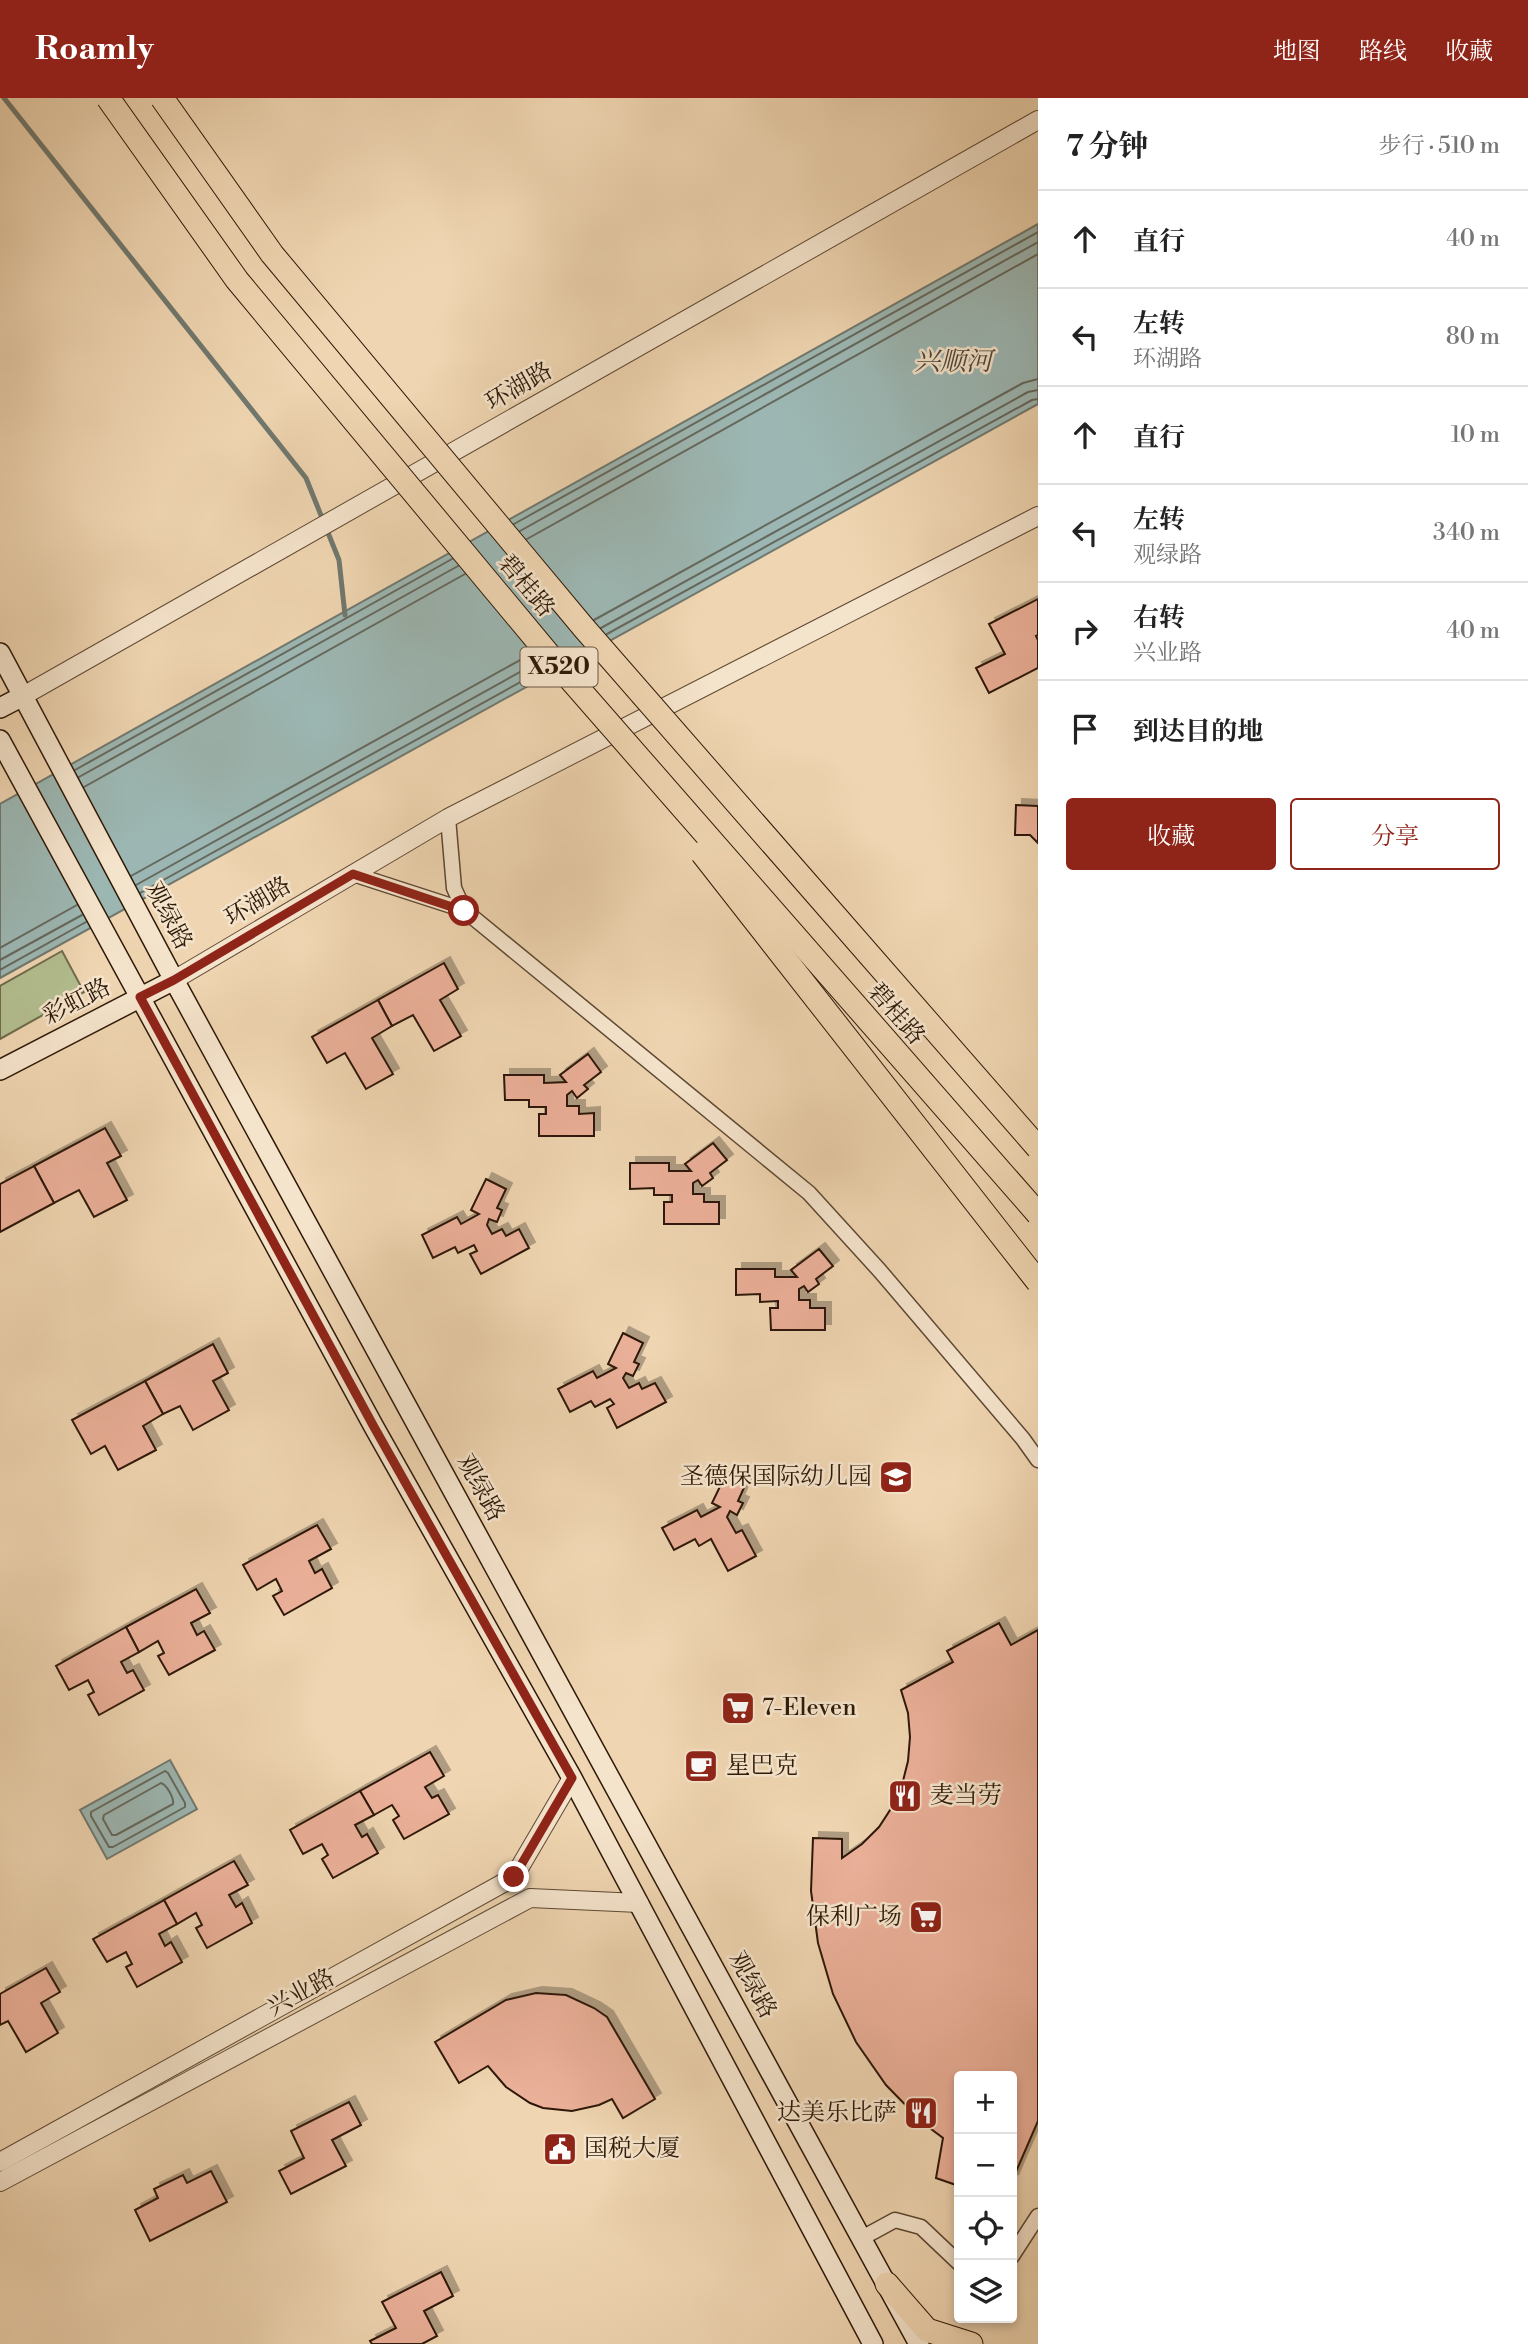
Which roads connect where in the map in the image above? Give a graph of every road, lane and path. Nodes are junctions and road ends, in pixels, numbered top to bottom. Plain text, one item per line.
1 (107, 98) edge
2 (162, 98) edge
3 (1038, 120) edge
4 (1038, 516) edge
5 (524, 624) junction
6 (0, 653) edge
7 (23, 696) junction
8 (0, 708) edge
9 (4, 748) edge
10 (448, 818) junction
11 (353, 874) junction
12 (464, 911) junction
13 (174, 980) junction
14 (140, 997) junction
15 (0, 1070) edge
16 (1038, 1148) edge
17 (1038, 1214) edge
18 (1038, 1282) edge
19 (1038, 1460) edge
20 (572, 1778) junction
21 (639, 1903) junction
22 (0, 2162) edge
23 (0, 2182) edge
24 (1038, 2216) edge
25 (862, 2238) junction
26 (1017, 2248) edge
27 (956, 2260) edge
28 (887, 2284) junction
29 (873, 2344) edge
30 (919, 2344) edge
31 (971, 2344) edge

1 - 5 main road, 碧桂路 / X520, bridge
2 - 16 main road, 碧桂路 / X520, bridge
3 - 7 street, 环湖路
4 - 10 street, 环湖路
5 - 17 main road, 碧桂路 / X520, bridge
5 - 18 main road, bridge
6 - 7 main road, 观绿路
7 - 8 main road
7 - 13 main road, 观绿路
9 - 14 main road
10 - 11 street, 环湖路
10 - 12 street
11 - 12 street
11 - 13 street, 环湖路
12 - 19 street
13 - 14 main road, 彩虹路
13 - 25 main road, 观绿路
14 - 15 main road, 彩虹路
14 - 20 main road
20 - 21 main road
20 - 22 street, 兴业路
21 - 23 street, 兴业路
21 - 29 main road
24 - 26 street
25 - 27 street
25 - 28 main road, 观绿路
28 - 30 main road, 观绿路
28 - 31 main road

